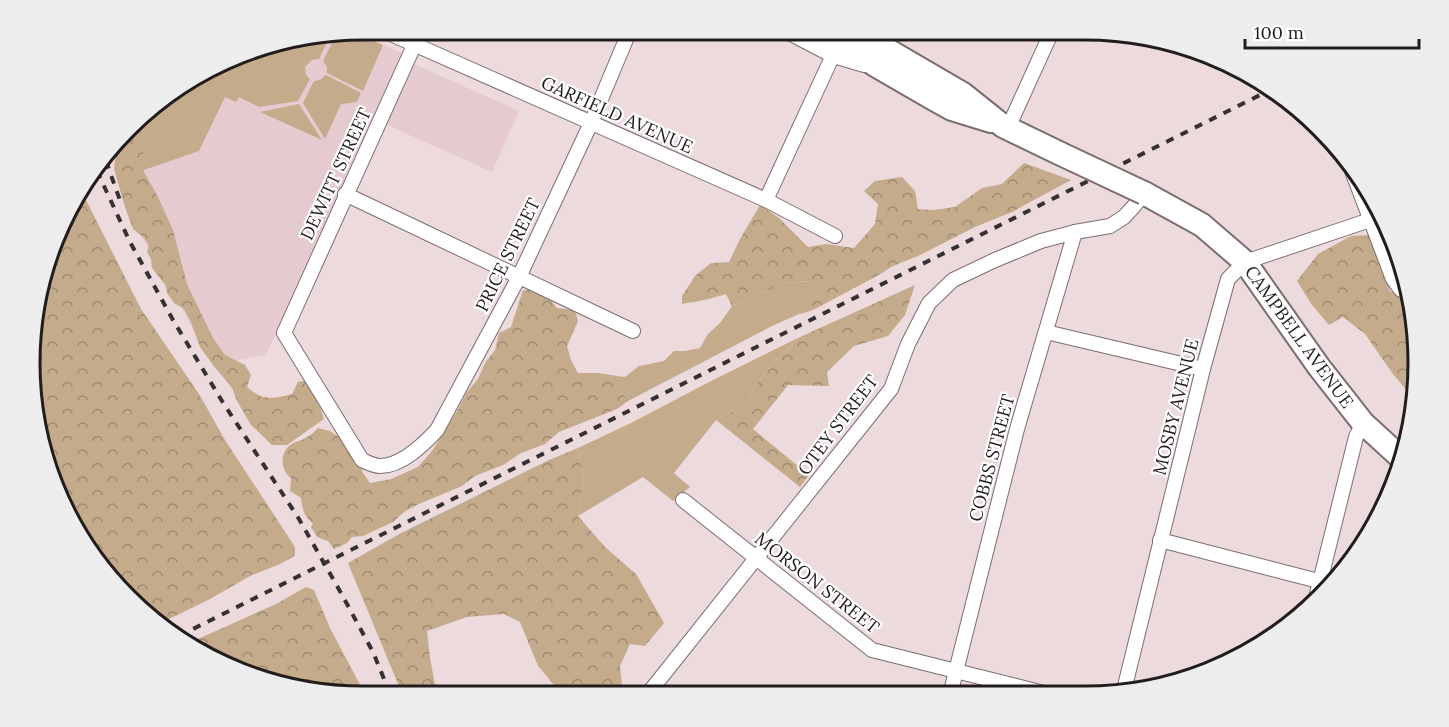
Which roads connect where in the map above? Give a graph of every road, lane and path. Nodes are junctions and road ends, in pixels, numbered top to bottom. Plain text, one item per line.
1 (403, 40) edge
2 (416, 40) edge
3 (626, 40) edge
4 (809, 40) edge
5 (839, 40) edge
6 (875, 40) edge
7 (1048, 40) edge
8 (414, 45) junction
9 (834, 53) junction
10 (875, 65) junction
11 (591, 123) junction
12 (1006, 127) junction
13 (1144, 193) junction
14 (345, 194) junction
15 (1361, 195) edge
16 (766, 200) junction
17 (1370, 220) junction
18 (1075, 232) junction
19 (835, 236) dead end
20 (1245, 262) junction
21 (519, 277) junction
22 (1398, 285) edge
23 (633, 331) dead end
24 (1046, 332) junction
25 (1203, 369) junction
26 (1363, 423) junction
27 (1396, 452) edge
28 (381, 466) joint
29 (683, 500) dead end
30 (1160, 540) junction
31 (757, 558) junction
32 (1320, 582) junction
33 (1319, 586) edge
34 (955, 672) junction
35 (1125, 684) edge
36 (657, 686) edge
37 (952, 686) edge
38 (1014, 686) edge

1 - 8 street, GARFIELD AVENUE
2 - 8 street, DEWITT STREET
3 - 11 street, PRICE STREET
4 - 9 main road, CAMPBELL AVENUE
5 - 10 main road
6 - 12 main road, CAMPBELL AVENUE
7 - 12 street
8 - 11 street, GARFIELD AVENUE
8 - 14 street, DEWITT STREET
9 - 10 main road, CAMPBELL AVENUE
9 - 16 street
10 - 12 main road, CAMPBELL AVENUE
11 - 16 street, GARFIELD AVENUE
11 - 21 street, PRICE STREET
12 - 13 main road, CAMPBELL AVENUE, bridge
13 - 18 street, OTEY STREET
13 - 20 main road, CAMPBELL AVENUE
14 - 21 street
14 - 28 street, DEWITT STREET
15 - 17 street
16 - 19 street, GARFIELD AVENUE
17 - 20 street
17 - 22 street
18 - 24 street, COBBS STREET
18 - 31 street, OTEY STREET
20 - 25 street, MOSBY AVENUE
20 - 26 main road, CAMPBELL AVENUE
21 - 23 street
21 - 28 street, PRICE STREET
24 - 25 street
24 - 34 street, COBBS STREET
25 - 30 street, MOSBY AVENUE
26 - 27 main road, CAMPBELL AVENUE
26 - 32 street
29 - 31 street, MORSON STREET
30 - 32 street
30 - 35 street, MOSBY AVENUE
31 - 34 street, MORSON STREET
31 - 36 street, OTEY STREET
32 - 33 street
34 - 37 street, COBBS STREET
34 - 38 street, MORSON STREET

